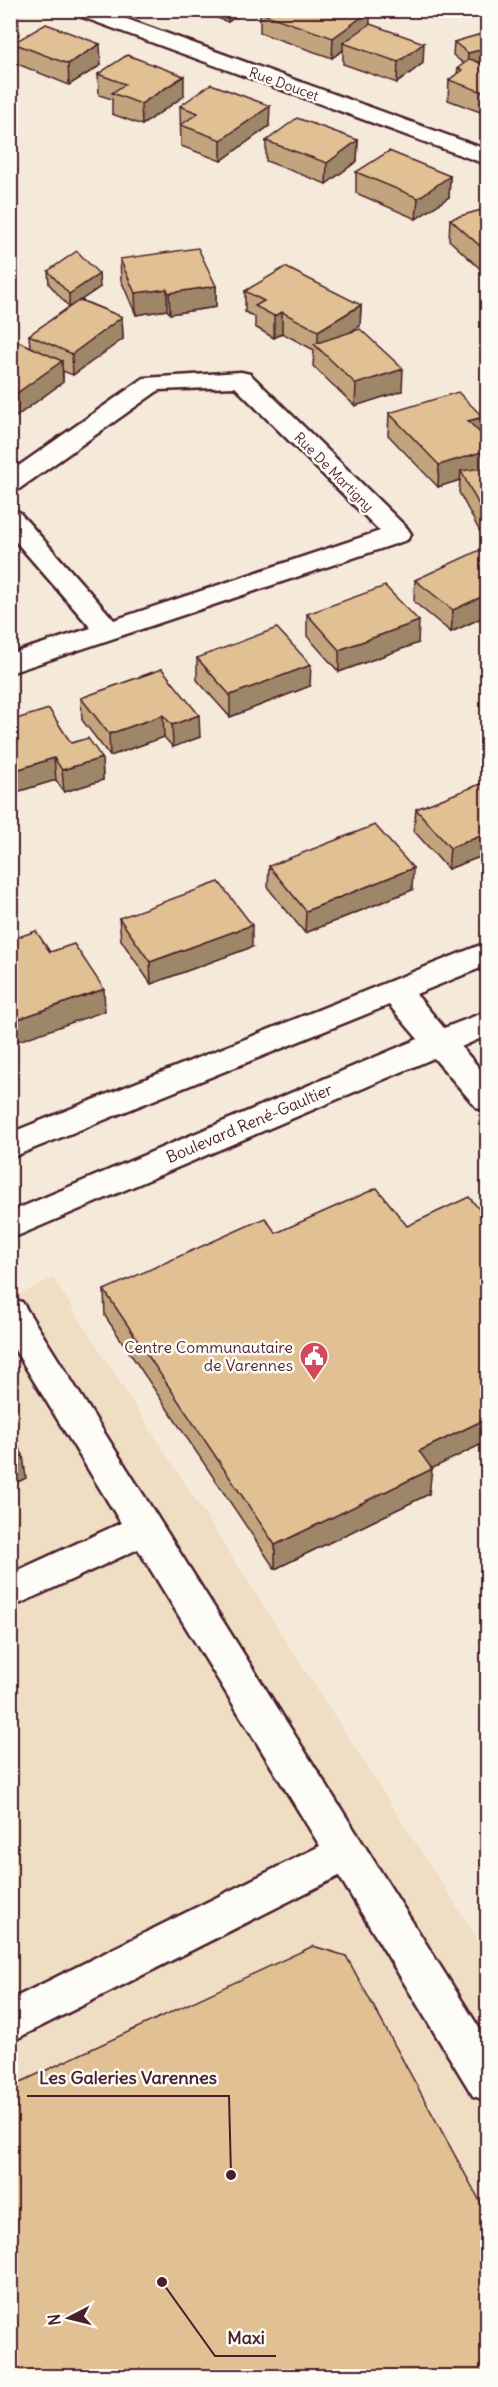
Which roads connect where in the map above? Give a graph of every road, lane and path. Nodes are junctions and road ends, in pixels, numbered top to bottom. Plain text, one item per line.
1 (81, 10) edge
2 (488, 158) edge
3 (10, 484) edge
4 (10, 518) edge
5 (109, 631) junction
6 (10, 664) edge
7 (488, 953) edge
8 (395, 991) junction
9 (488, 1022) edge
10 (438, 1043) junction
11 (488, 1100) edge
12 (10, 1146) edge
13 (10, 1226) edge
14 (10, 1312) edge
15 (144, 1528) junction
16 (10, 1592) edge
17 (345, 1853) junction
18 (10, 2022) edge
19 (488, 2081) edge

1 - 2 street, Rue Doucet
3 - 5 street, Rue De Martigny
4 - 5 street
5 - 6 street, Rue De Martigny
7 - 8 street
8 - 10 street
8 - 12 street
9 - 10 street, Boulevard René-Gaultier
10 - 11 street
10 - 13 street, Boulevard René-Gaultier
14 - 15 street
15 - 16 street
15 - 17 street
17 - 18 street
17 - 19 street

